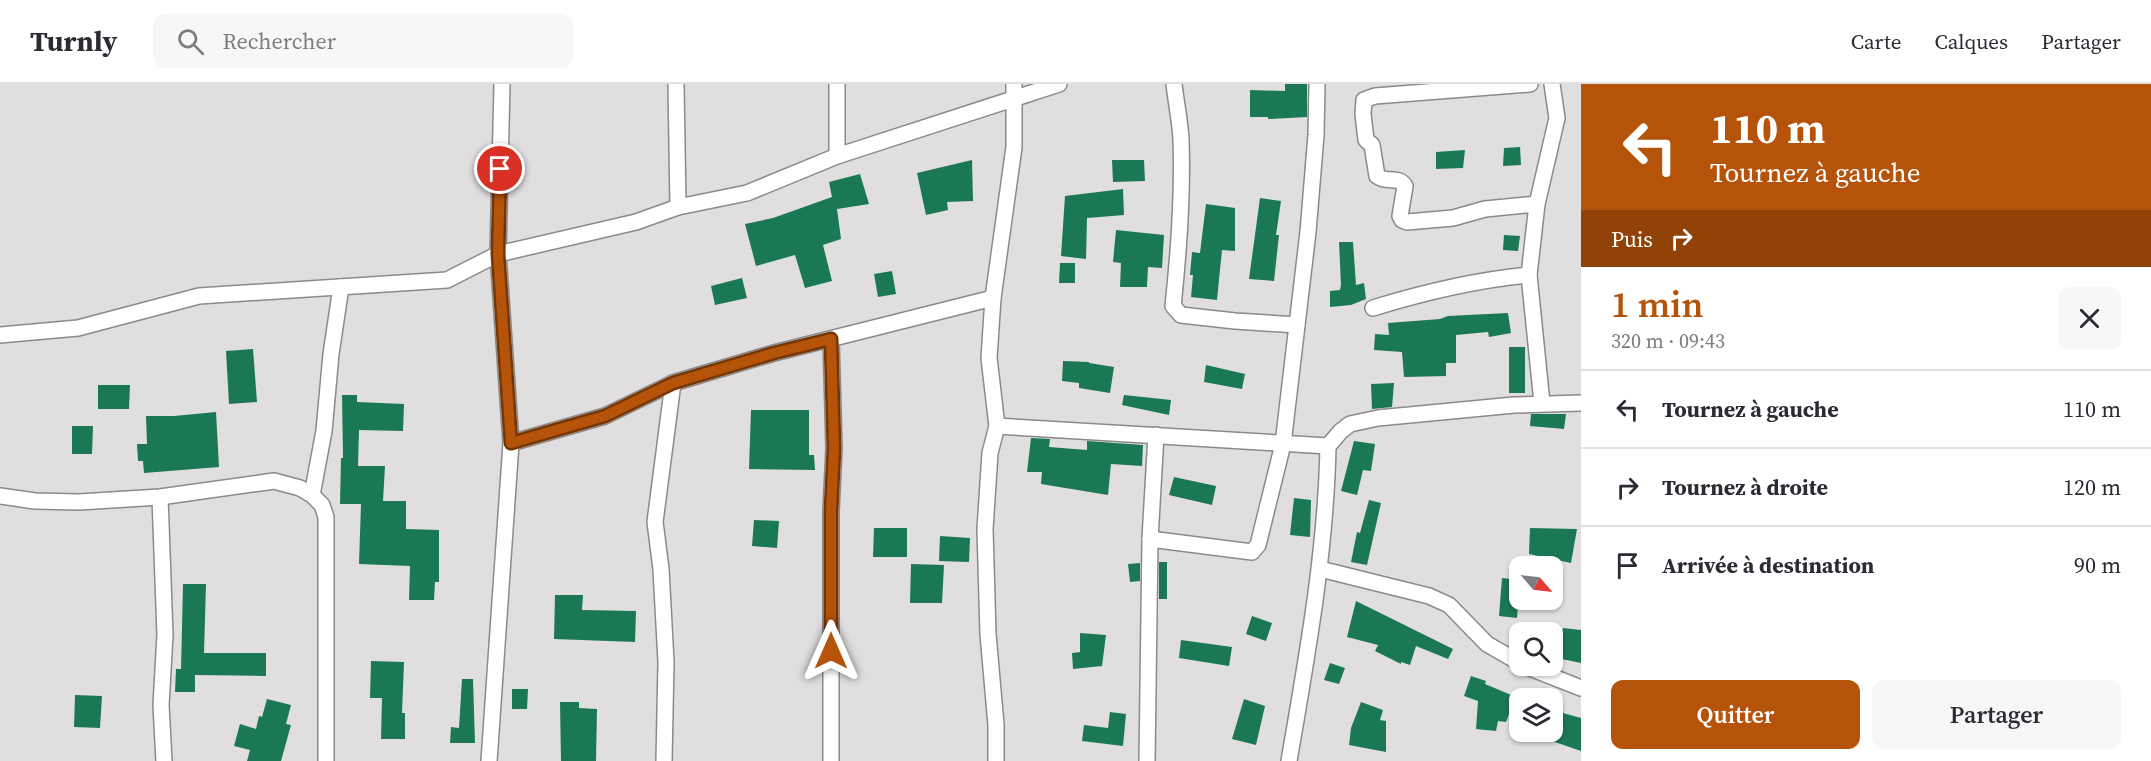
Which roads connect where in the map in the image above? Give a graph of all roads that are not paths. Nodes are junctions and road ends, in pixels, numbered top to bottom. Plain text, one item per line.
1 (502, 84) edge
2 (676, 84) edge
3 (837, 84) edge
4 (1014, 84) edge
5 (1059, 84) edge
6 (1174, 84) edge
7 (1317, 84) edge
8 (1530, 84) edge
9 (1552, 84) edge
10 (1364, 91) edge
11 (1014, 100) junction
12 (837, 156) junction
13 (1537, 204) junction
14 (678, 207) junction
15 (498, 254) junction
16 (1528, 275) junction
17 (341, 287) junction
18 (993, 298) junction
19 (1374, 308) dead end
20 (1297, 325) junction
21 (0, 334) edge
22 (831, 339) junction
23 (673, 383) junction
24 (1542, 403) junction
25 (1581, 403) edge
26 (997, 426) junction
27 (1156, 435) junction
28 (511, 443) junction
29 (1284, 444) junction
30 (1328, 446) junction
31 (312, 495) junction
32 (0, 496) edge
33 (160, 497) junction
34 (1150, 539) junction
35 (1320, 569) junction
36 (1509, 657) edge
37 (1550, 676) edge
38 (1581, 688) edge
39 (164, 761) edge
40 (327, 761) edge
41 (489, 761) edge
42 (664, 761) edge
43 (831, 761) edge
44 (996, 761) edge
45 (1147, 761) edge
46 (1289, 761) edge

1 - 15 street
2 - 14 street
3 - 12 street
4 - 11 street
5 - 11 street
6 - 20 street
7 - 20 street
8 - 10 street
9 - 13 street
10 - 13 street
11 - 12 street
11 - 18 street
12 - 14 street
13 - 16 street
14 - 15 street
15 - 17 street
15 - 28 street
16 - 19 street
16 - 24 street
17 - 21 street
17 - 31 street
18 - 22 street
18 - 26 street
20 - 29 street
22 - 23 street
22 - 43 street
23 - 28 street
23 - 42 street
24 - 25 street
24 - 30 street
26 - 27 street
26 - 44 street
27 - 29 street
27 - 34 street
28 - 41 street
29 - 30 street
29 - 34 street
30 - 35 street
31 - 33 street
31 - 40 street
32 - 33 street
33 - 39 street
34 - 45 street
35 - 36 street
35 - 46 street
37 - 38 street

